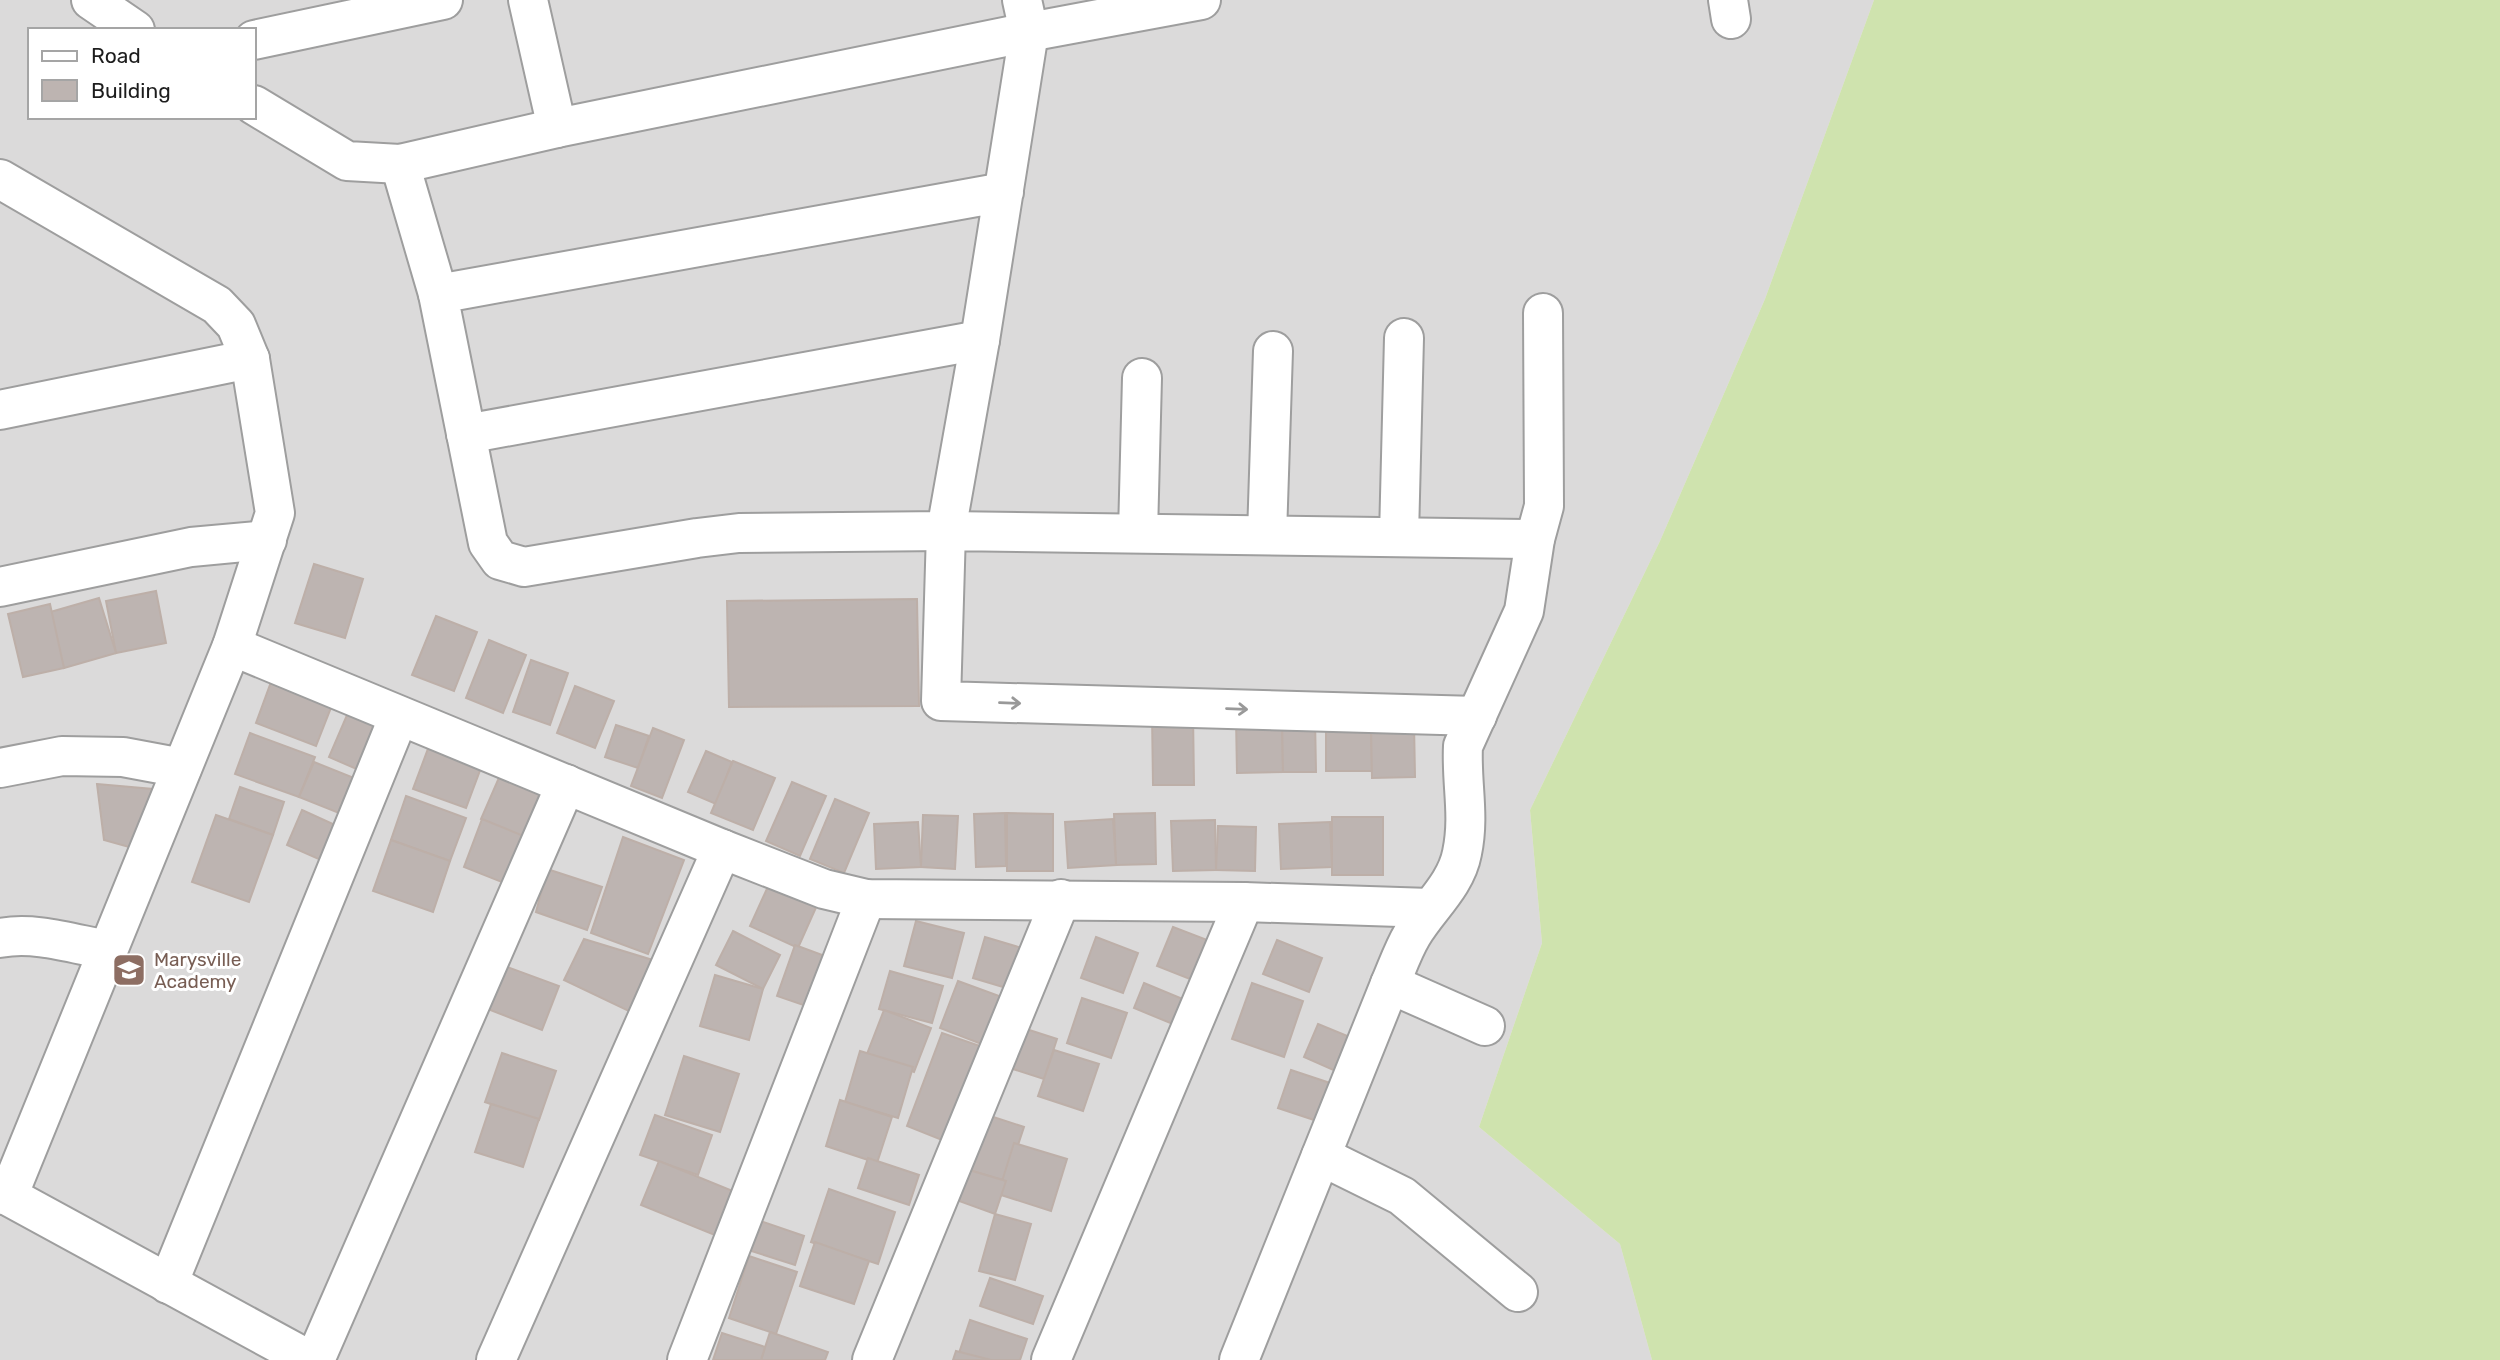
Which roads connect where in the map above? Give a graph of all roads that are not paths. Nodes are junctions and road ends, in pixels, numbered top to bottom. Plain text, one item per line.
1 (91, 0) edge
2 (443, 0) edge
3 (528, 0) edge
4 (1201, 0) edge
5 (1025, 16) edge
6 (132, 28) edge
7 (256, 40) edge
8 (256, 106) edge
9 (557, 128) junction
10 (400, 164) junction
11 (2, 184) edge
12 (1004, 192) junction
13 (438, 294) junction
14 (1543, 313) dead end
15 (1404, 338) dead end
16 (980, 340) junction
17 (1273, 351) dead end
18 (250, 359) junction
19 (1142, 378) dead end
20 (0, 410) edge
21 (466, 434) junction
22 (946, 531) junction
23 (1138, 533) junction
24 (1267, 534) junction
25 (1399, 536) junction
26 (1535, 539) junction
27 (267, 540) junction
28 (0, 587) edge
29 (232, 646) junction
30 (399, 716) junction
31 (1477, 716) junction
32 (0, 768) edge
33 (182, 768) junction
34 (566, 784) junction
35 (722, 849) junction
36 (866, 899) junction
37 (1061, 899) junction
38 (1244, 902) junction
39 (1430, 908) junction
40 (0, 938) edge
41 (107, 950) junction
42 (1390, 984) junction
43 (1485, 1026) dead end
44 (1321, 1156) junction
45 (4, 1195) edge
46 (167, 1284) junction
47 (1518, 1292) dead end
48 (309, 1360) edge
49 (315, 1360) edge
50 (496, 1360) edge
51 (687, 1360) edge
52 (872, 1360) edge
53 (1051, 1360) edge
54 (1239, 1360) edge

1 - 6 street
2 - 7 street
3 - 9 street
4 - 5 street
5 - 9 street
5 - 12 street
8 - 10 street
9 - 10 street
10 - 13 street
11 - 18 street
12 - 13 street
12 - 16 street
13 - 21 street
14 - 26 street
15 - 25 street
16 - 21 street
16 - 22 street
17 - 24 street
18 - 20 street
18 - 27 street
19 - 23 street
21 - 22 street
22 - 23 street
22 -> 31 street
23 - 24 street
24 - 25 street
25 - 26 street
26 - 31 street
27 - 28 street
27 - 29 street
29 - 30 street
29 - 33 street
30 - 34 street
30 - 46 street
31 - 39 street
32 - 33 street
33 - 41 street
34 - 35 street
34 - 49 street
35 - 36 street
35 - 50 street
36 - 37 street
36 - 51 street
37 - 38 street
37 - 52 street
38 - 39 street
38 - 53 street
39 - 42 street
40 - 41 street
41 - 45 street
42 - 43 street
42 - 44 street
44 - 47 street
44 - 54 street
45 - 46 street
46 - 48 street

